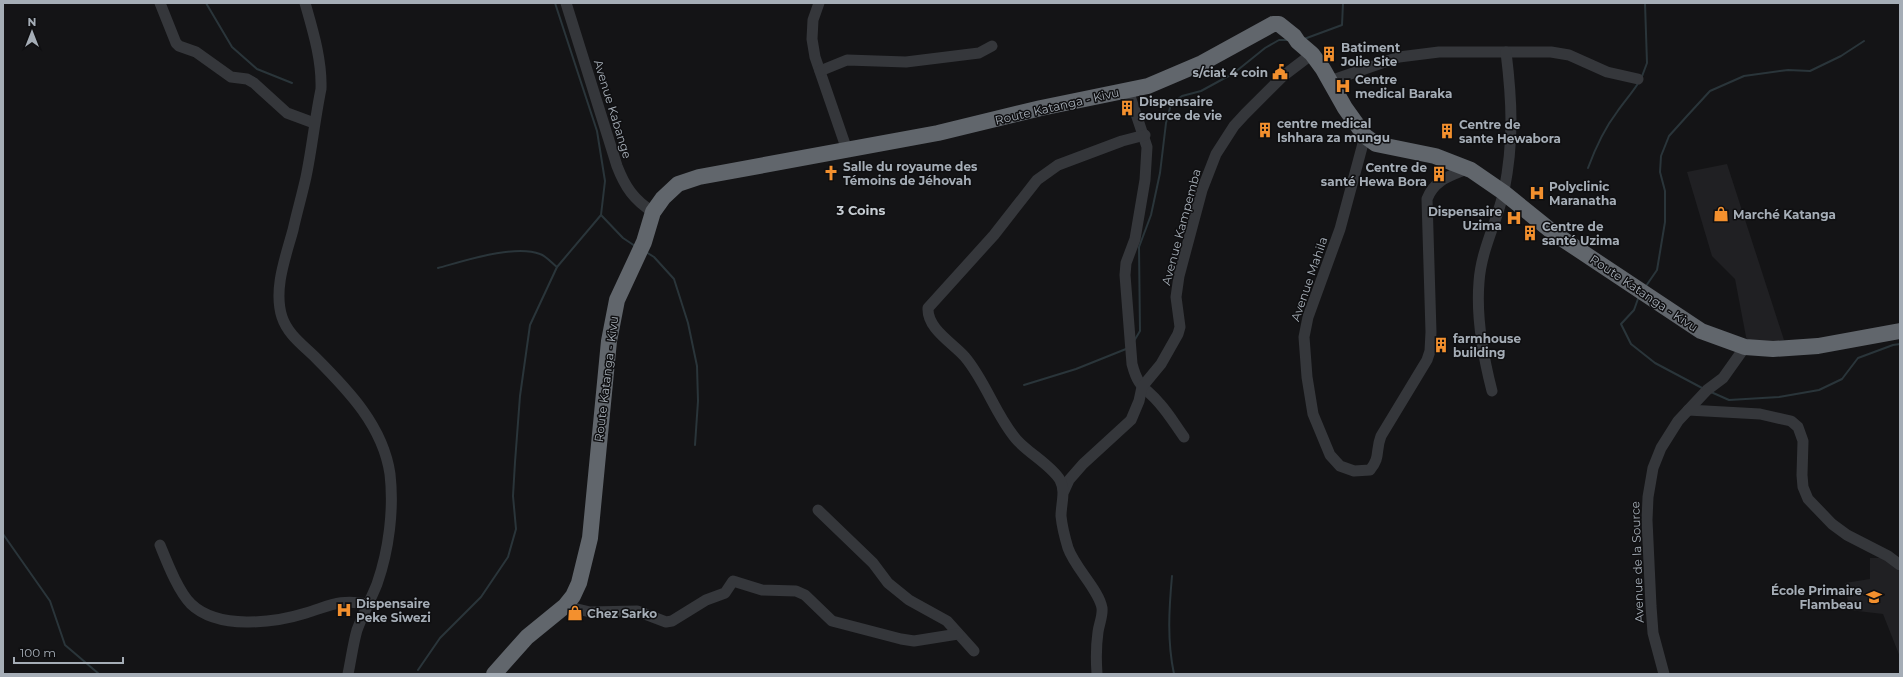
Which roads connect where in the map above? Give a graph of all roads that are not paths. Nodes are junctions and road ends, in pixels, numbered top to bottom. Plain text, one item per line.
1 (160, 3) edge
2 (305, 3) edge
3 (566, 3) edge
4 (819, 3) edge
5 (992, 46) dead end
6 (1506, 52) junction
7 (1312, 54) junction
8 (820, 71) junction
9 (1638, 79) dead end
10 (1330, 81) junction
11 (1128, 90) junction
12 (314, 123) junction
13 (1145, 135) junction
14 (1365, 136) junction
15 (847, 150) junction
16 (1467, 169) junction
17 (1503, 192) junction
18 (653, 212) junction
19 (1900, 331) edge
20 (1746, 347) junction
21 (1142, 387) junction
22 (1492, 391) dead end
23 (1688, 410) junction
24 (1184, 437) dead end
25 (1064, 491) junction
26 (818, 510) dead end
27 (160, 544) dead end
28 (1900, 564) edge
29 (368, 604) junction
30 (565, 606) junction
31 (958, 634) junction
32 (974, 651) dead end
33 (348, 674) edge
34 (494, 674) edge
35 (1097, 674) edge
36 (1664, 674) edge

1 - 12 street
2 - 12 street
3 - 18 street, Avenue Kabange
4 - 8 street
5 - 8 street
6 - 9 street
6 - 10 street
6 - 17 street
7 - 10 highway, Route Katanga - Kivu
7 - 11 highway, Route Katanga - Kivu
7 - 21 street, Avenue Kampemba
8 - 15 street
10 - 14 highway, Route Katanga - Kivu
11 - 13 street
11 - 15 highway, Route Katanga - Kivu
12 - 29 street
13 - 21 street
13 - 25 street
14 - 16 highway, Route Katanga - Kivu
14 - 16 street, Avenue Mahila
15 - 18 highway, Route Katanga - Kivu
16 - 17 highway, Route Katanga - Kivu
17 - 20 highway, Route Katanga - Kivu
17 - 22 street
18 - 30 highway, Route Katanga - Kivu
19 - 20 highway, Route Katanga - Kivu
20 - 23 street, Avenue de la Source
21 - 24 street
21 - 25 street
23 - 28 street
23 - 36 street, Avenue de la Source
25 - 35 street
26 - 31 street
27 - 29 street
29 - 33 street
30 - 31 street
30 - 34 highway, Route Katanga - Kivu
31 - 32 street

